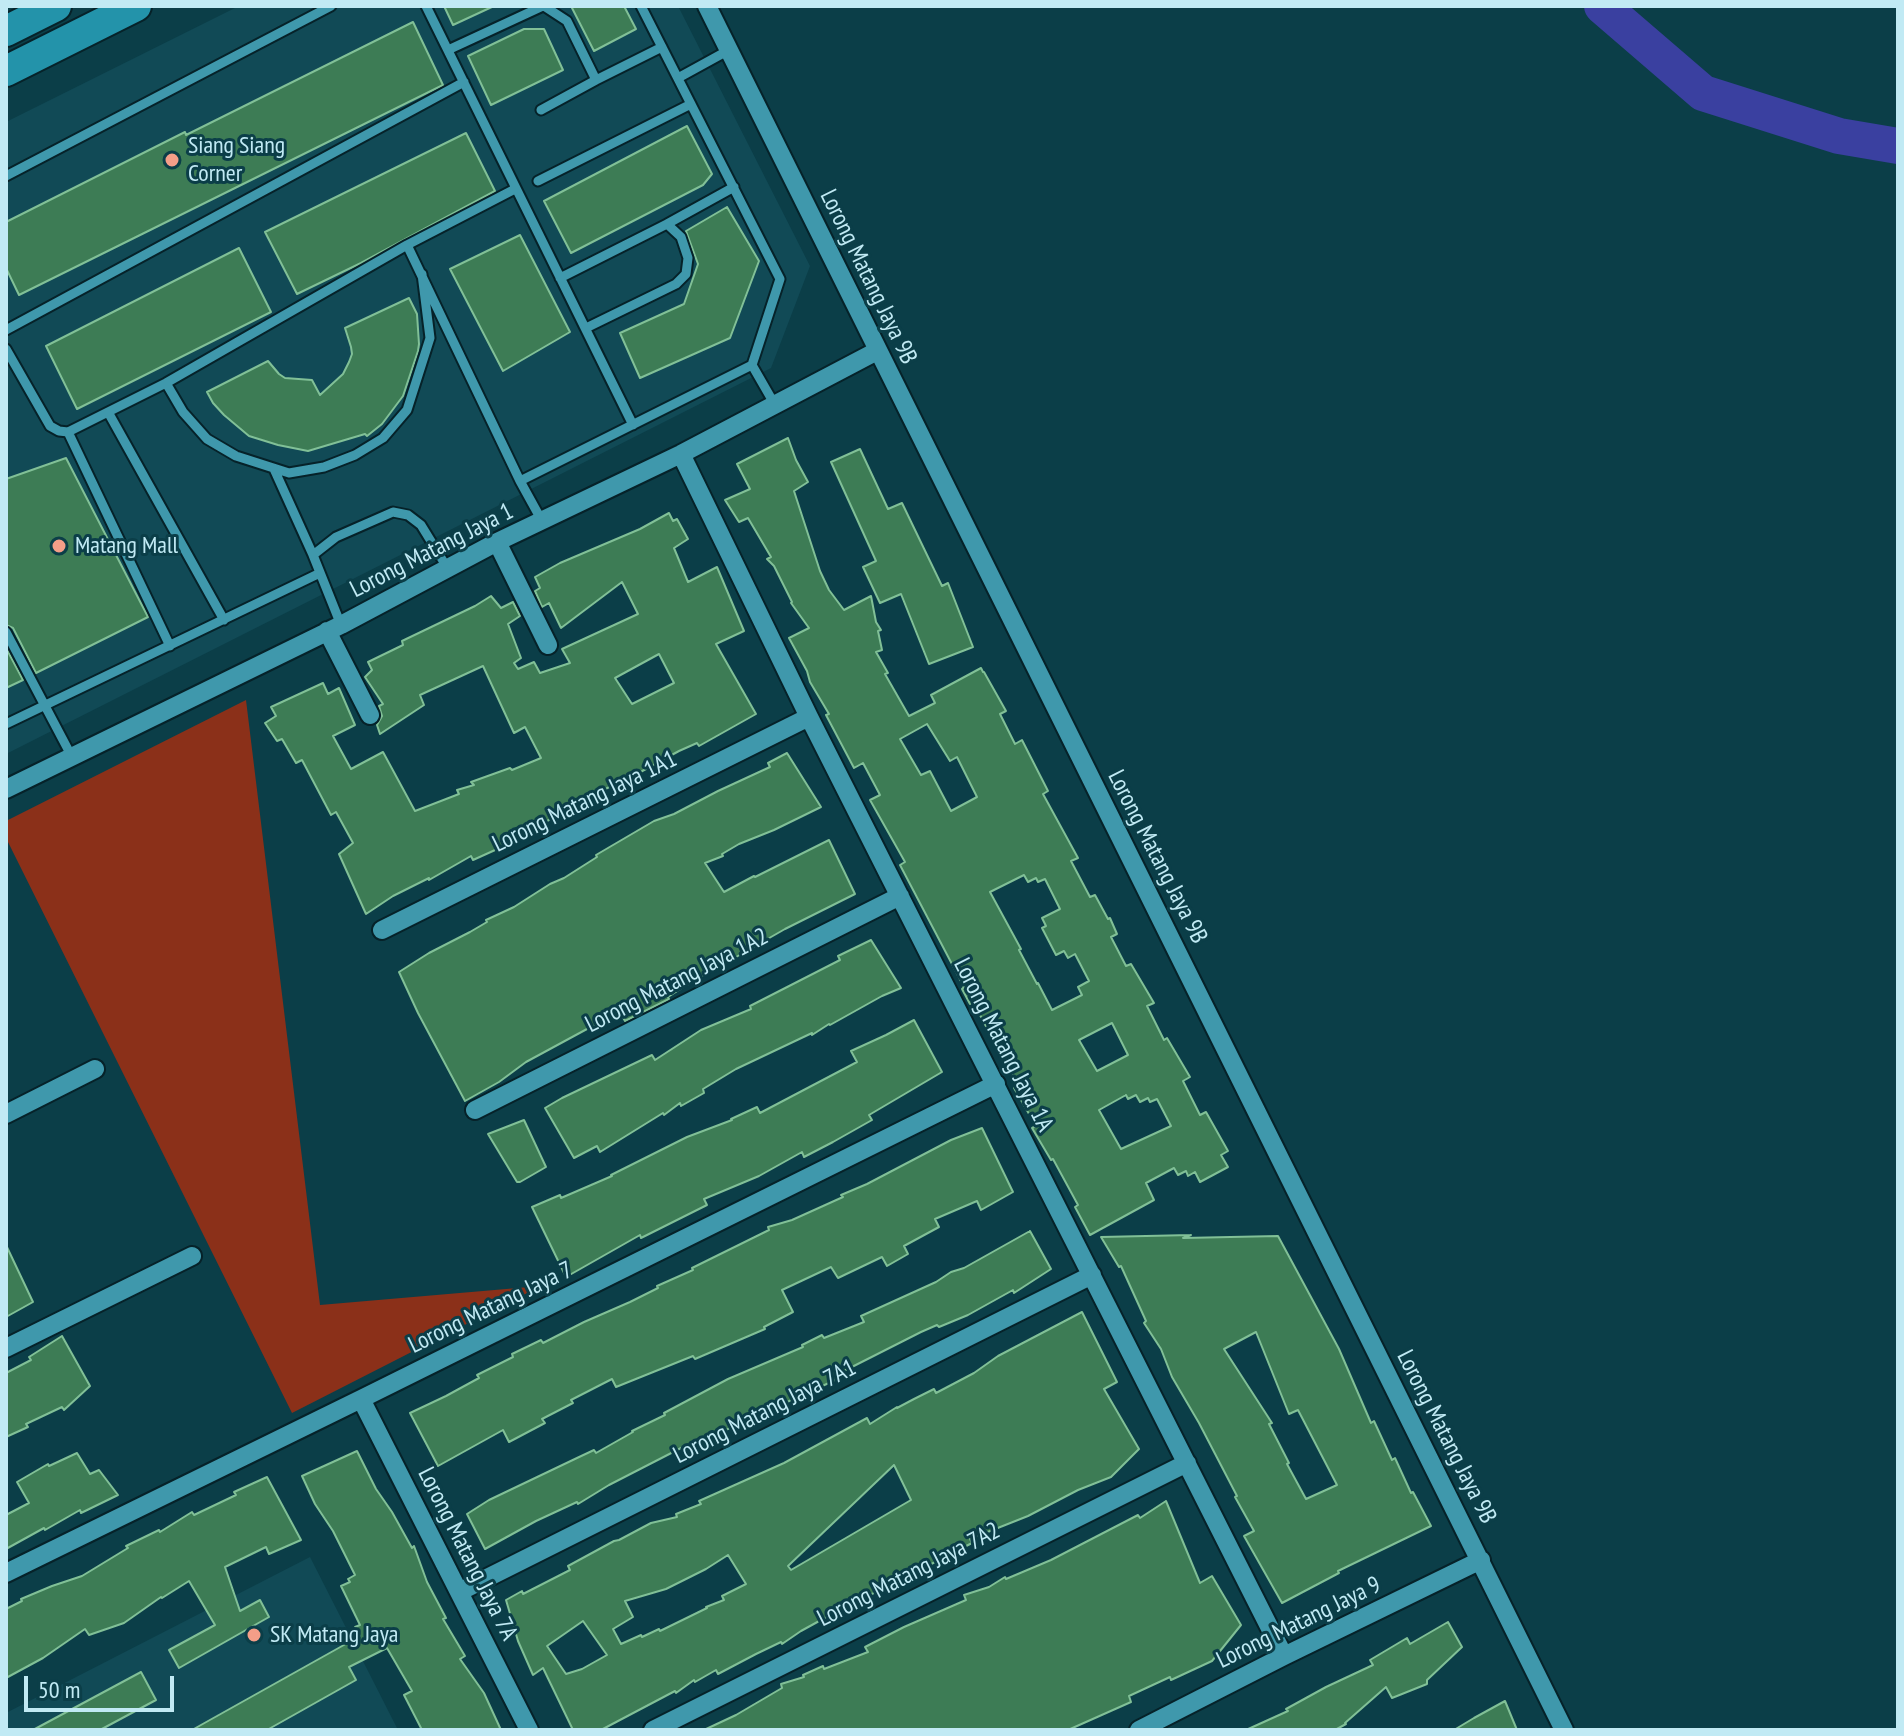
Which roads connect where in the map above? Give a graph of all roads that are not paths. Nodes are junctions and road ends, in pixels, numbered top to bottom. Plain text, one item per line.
1 (56, 6) edge
2 (136, 6) edge
3 (331, 6) edge
4 (426, 6) edge
5 (543, 6) edge
6 (641, 6) edge
7 (707, 6) edge
8 (6, 31) edge
9 (662, 47) junction
10 (448, 50) junction
11 (729, 50) junction
12 (6, 71) edge
13 (678, 78) junction
14 (596, 80) junction
15 (464, 82) junction
16 (691, 104) junction
17 (541, 110) dead end
18 (6, 176) edge
19 (538, 181) dead end
20 (734, 187) junction
21 (515, 189) junction
22 (667, 224) junction
23 (407, 245) junction
24 (422, 274) junction
25 (560, 278) junction
26 (586, 328) junction
27 (6, 330) edge
28 (6, 349) edge
29 (877, 351) junction
30 (752, 365) junction
31 (166, 383) junction
32 (775, 405) junction
33 (108, 412) junction
34 (633, 425) junction
35 (68, 432) junction
36 (681, 454) junction
37 (274, 469) junction
38 (520, 481) junction
39 (542, 521) junction
40 (497, 542) junction
41 (313, 555) junction
42 (448, 569) junction
43 (320, 573) junction
44 (224, 620) junction
45 (334, 628) junction
46 (6, 632) edge
47 (548, 645) dead end
48 (170, 646) junction
49 (44, 704) junction
50 (370, 715) dead end
51 (809, 717) junction
52 (6, 724) edge
53 (72, 757) junction
54 (6, 789) edge
55 (900, 896) junction
56 (382, 930) dead end
57 (95, 1069) dead end
58 (996, 1084) junction
59 (475, 1110) dead end
60 (6, 1114) edge
61 (192, 1256) dead end
62 (1092, 1275) junction
63 (6, 1348) edge
64 (361, 1399) junction
65 (1187, 1463) junction
66 (1481, 1560) junction
67 (6, 1573) edge
68 (459, 1592) junction
69 (1284, 1656) junction
70 (529, 1730) edge
71 (653, 1730) edge
72 (1139, 1730) edge
73 (1564, 1730) edge

1 - 8 main road
2 - 12 main road
3 - 18 lane
4 - 10 lane
5 - 10 lane
5 - 14 lane
6 - 9 lane
7 - 11 street, Lorong Matang Jaya 9B
9 - 13 lane
9 - 14 lane
10 - 15 lane
11 - 13 lane
11 - 29 street, Lorong Matang Jaya 9B
13 - 16 lane
14 - 17 lane
15 - 21 lane
15 - 27 lane
16 - 19 lane
16 - 20 lane
20 - 22 lane
20 - 30 lane
21 - 23 lane
21 - 25 lane
22 - 25 lane
22 - 26 lane
23 - 24 lane
23 - 31 lane
24 - 37 lane
24 - 38 lane
25 - 26 lane
26 - 34 lane
28 - 35 lane
29 - 32 street, Lorong Matang Jaya 1
29 - 66 street, Lorong Matang Jaya 9B
30 - 32 lane
30 - 34 lane
31 - 33 lane
31 - 37 lane
32 - 36 street, Lorong Matang Jaya 1
33 - 35 lane
33 - 44 lane
34 - 38 lane
35 - 48 lane
36 - 39 street, Lorong Matang Jaya 1
36 - 51 street, Lorong Matang Jaya 1A
37 - 41 lane
38 - 39 lane
39 - 40 street, Lorong Matang Jaya 1
40 - 42 street, Lorong Matang Jaya 1
40 - 47 street
41 - 42 lane
41 - 43 lane
42 - 45 street, Lorong Matang Jaya 1
43 - 44 lane
43 - 45 lane
44 - 48 lane
45 - 50 street
45 - 53 street, Lorong Matang Jaya 1
46 - 49 lane
48 - 49 lane
49 - 52 lane
49 - 53 lane
51 - 55 street, Lorong Matang Jaya 1A
51 - 56 street, Lorong Matang Jaya 1A1
53 - 54 street, Lorong Matang Jaya 1
55 - 58 street, Lorong Matang Jaya 1A
55 - 59 street, Lorong Matang Jaya 1A2
57 - 60 street
58 - 62 street, Lorong Matang Jaya 1A
58 - 64 street, Lorong Matang Jaya 7
61 - 63 street
62 - 65 street, Lorong Matang Jaya 1A
62 - 68 street, Lorong Matang Jaya 7A1
64 - 67 street, Lorong Matang Jaya 7
64 - 68 street, Lorong Matang Jaya 7A
65 - 69 street, Lorong Matang Jaya 1A
65 - 71 street, Lorong Matang Jaya 7A2
66 - 69 street, Lorong Matang Jaya 9
66 - 73 street, Lorong Matang Jaya 9B
68 - 70 street, Lorong Matang Jaya 7A
69 - 72 street, Lorong Matang Jaya 9

